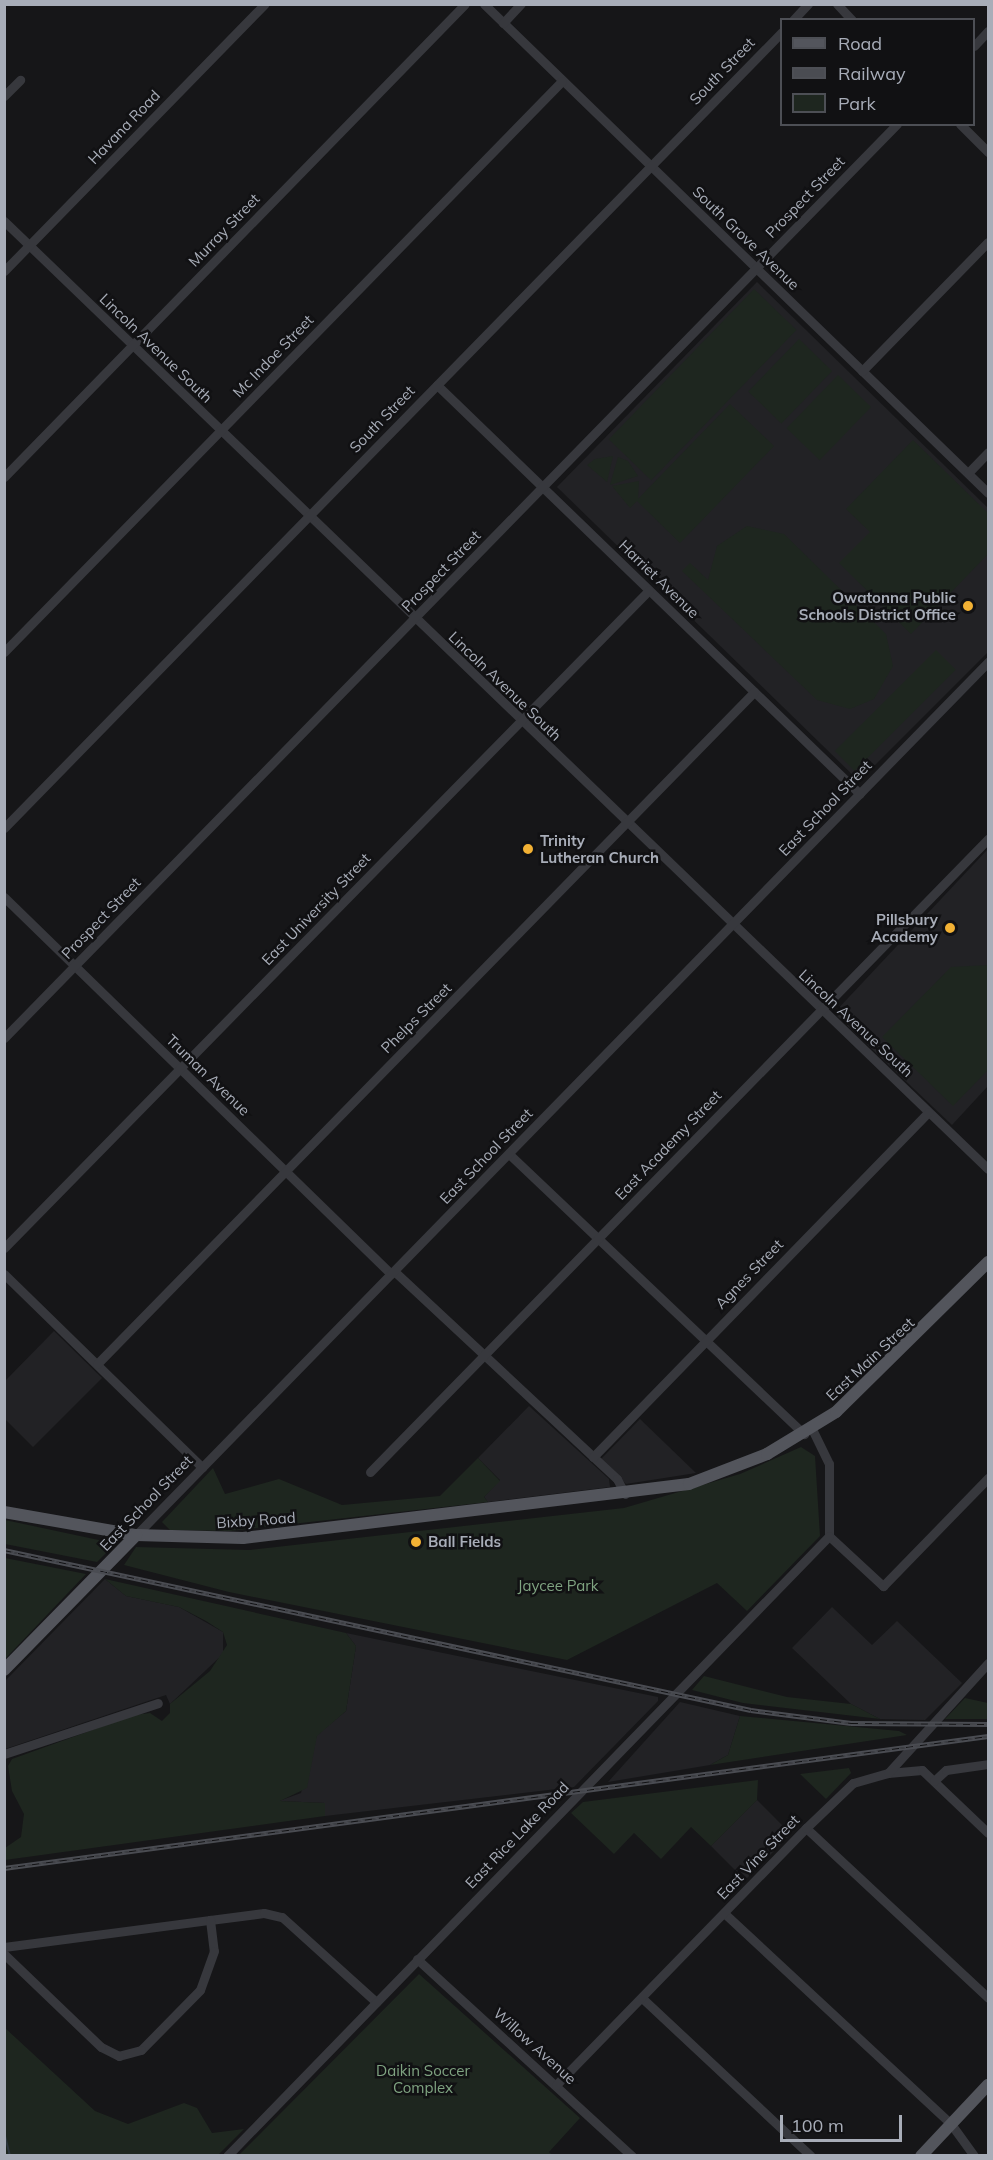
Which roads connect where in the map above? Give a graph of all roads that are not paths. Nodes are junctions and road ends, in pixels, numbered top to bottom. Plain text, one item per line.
1 (265, 4) edge
2 (465, 4) edge
3 (484, 4) edge
4 (521, 4) edge
5 (808, 4) edge
6 (837, 4) edge
7 (796, 18) edge
8 (850, 18) edge
9 (503, 23) junction
10 (988, 31) edge
11 (780, 34) edge
12 (975, 45) edge
13 (20, 80) dead end
14 (562, 81) junction
15 (4, 96) edge
16 (895, 126) edge
17 (962, 126) edge
18 (988, 152) edge
19 (650, 167) junction
20 (4, 221) edge
21 (988, 242) edge
22 (29, 246) junction
23 (756, 268) junction
24 (4, 271) edge
25 (132, 346) junction
26 (862, 371) junction
27 (437, 385) junction
28 (220, 431) junction
29 (988, 452) edge
30 (968, 473) junction
31 (4, 477) edge
32 (543, 488) junction
33 (988, 493) edge
34 (309, 516) junction
35 (648, 590) junction
36 (415, 619) junction
37 (4, 652) edge
38 (988, 662) edge
39 (754, 692) junction
40 (520, 721) junction
41 (860, 794) junction
42 (626, 823) junction
43 (4, 828) edge
44 (988, 839) edge
45 (4, 897) edge
46 (732, 926) junction
47 (75, 966) junction
48 (821, 1010) junction
49 (4, 1038) edge
50 (180, 1069) junction
51 (928, 1112) junction
52 (509, 1154) junction
53 (988, 1169) edge
54 (285, 1172) junction
55 (598, 1238) junction
56 (4, 1248) edge
57 (988, 1262) edge
58 (392, 1273) junction
59 (4, 1274) edge
60 (705, 1340) junction
61 (483, 1355) junction
62 (97, 1364) junction
63 (808, 1432) junction
64 (593, 1457) junction
65 (202, 1467) junction
66 (370, 1472) dead end
67 (988, 1478) edge
68 (625, 1494) junction
69 (511, 1507) joint
70 (4, 1512) edge
71 (136, 1535) junction
72 (829, 1536) junction
73 (988, 1663) edge
74 (4, 1670) edge
75 (158, 1703) dead end
76 (4, 1754) edge
77 (988, 1764) edge
78 (888, 1773) junction
79 (933, 1781) junction
80 (806, 1828) junction
81 (988, 1833) edge
82 (724, 1913) junction
83 (210, 1920) junction
84 (4, 1947) edge
85 (4, 1954) edge
86 (417, 1959) junction
87 (642, 1998) junction
88 (988, 1998) edge
89 (376, 2002) junction
90 (556, 2085) junction
91 (988, 2085) edge
92 (951, 2124) junction
93 (227, 2156) edge
94 (632, 2156) edge
95 (811, 2156) edge
96 (921, 2156) edge
97 (974, 2156) edge

1 - 22 street, Havana Road
2 - 25 street, Murray Street
3 - 9 street, South Grove Avenue
4 - 9 street
5 - 7 street
6 - 8 street
9 - 14 street, South Grove Avenue
10 - 12 street
11 - 19 street, South Street
13 - 15 street
14 - 19 street, South Grove Avenue
14 - 28 street, Mc Indoe Street
16 - 23 street, Prospect Street
17 - 18 street
19 - 23 street, South Grove Avenue
19 - 27 street, South Street
20 - 22 street, Lincoln Avenue South
21 - 26 street
22 - 24 street, Havana Road
22 - 25 street, Lincoln Avenue South
23 - 26 street, South Grove Avenue
23 - 32 street, Prospect Street
25 - 28 street, Lincoln Avenue South
25 - 31 street, Murray Street
26 - 30 street, South Grove Avenue
27 - 32 street, Harriet Avenue
27 - 34 street, South Street
28 - 34 street, Lincoln Avenue South
28 - 37 street, Mc Indoe Street
29 - 30 street
30 - 33 street, South Grove Avenue
32 - 35 street, Harriet Avenue
32 - 36 street, Prospect Street
34 - 36 street, Lincoln Avenue South
34 - 43 street, South Street
35 - 39 street, Harriet Avenue
35 - 40 street, East University Street
36 - 40 street, Lincoln Avenue South
36 - 47 street, Prospect Street
38 - 41 street, East School Street
39 - 41 street, Harriet Avenue
39 - 42 street, Phelps Street
40 - 42 street, Lincoln Avenue South
40 - 50 street, East University Street
41 - 46 street, East School Street
42 - 46 street, Lincoln Avenue South
42 - 54 street, Phelps Street
44 - 48 street, East Academy Street
45 - 47 street, Truman Avenue
46 - 48 street, Lincoln Avenue South
46 - 52 street, East School Street
47 - 49 street, Prospect Street
47 - 50 street, Truman Avenue
48 - 51 street, Lincoln Avenue South
48 - 55 street, East Academy Street
50 - 54 street, Truman Avenue
50 - 56 street, East University Street
51 - 53 street, Lincoln Avenue South
51 - 60 street, Agnes Street
52 - 55 street
52 - 58 street, East School Street
54 - 58 street, Truman Avenue
54 - 62 street, Phelps Street
55 - 60 street
55 - 61 street, East Academy Street
57 - 63 main road, East Main Street
58 - 61 street, Truman Avenue
58 - 65 street, East School Street
59 - 62 street
60 - 63 street
60 - 64 street, Agnes Street
61 - 64 street, Truman Avenue
61 - 66 street, East Academy Street
62 - 65 street
63 - 68 main road, East Main Street
63 - 72 street
64 - 68 street, Truman Avenue
65 - 71 street, East School Street
67 - 72 street
68 - 69 main road, East Main Street
69 - 71 main road, Bixby Road
70 - 71 main road, Bixby Road
71 - 74 main road, East School Street
72 - 86 street, East Rice Lake Road
73 - 78 street
75 - 76 street
77 - 79 street
78 - 79 street, East Vine Street
78 - 80 street, East Vine Street
79 - 81 street
80 - 82 street, East Vine Street
80 - 88 street
82 - 87 street, East Vine Street
82 - 92 street
83 - 84 street
83 - 85 street
83 - 89 street
86 - 89 street, East Rice Lake Road
86 - 90 street, Willow Avenue
87 - 90 street, East Vine Street
87 - 95 street
89 - 93 street, East Rice Lake Road
90 - 94 street, Willow Avenue
91 - 92 main road
92 - 96 main road
92 - 97 street

